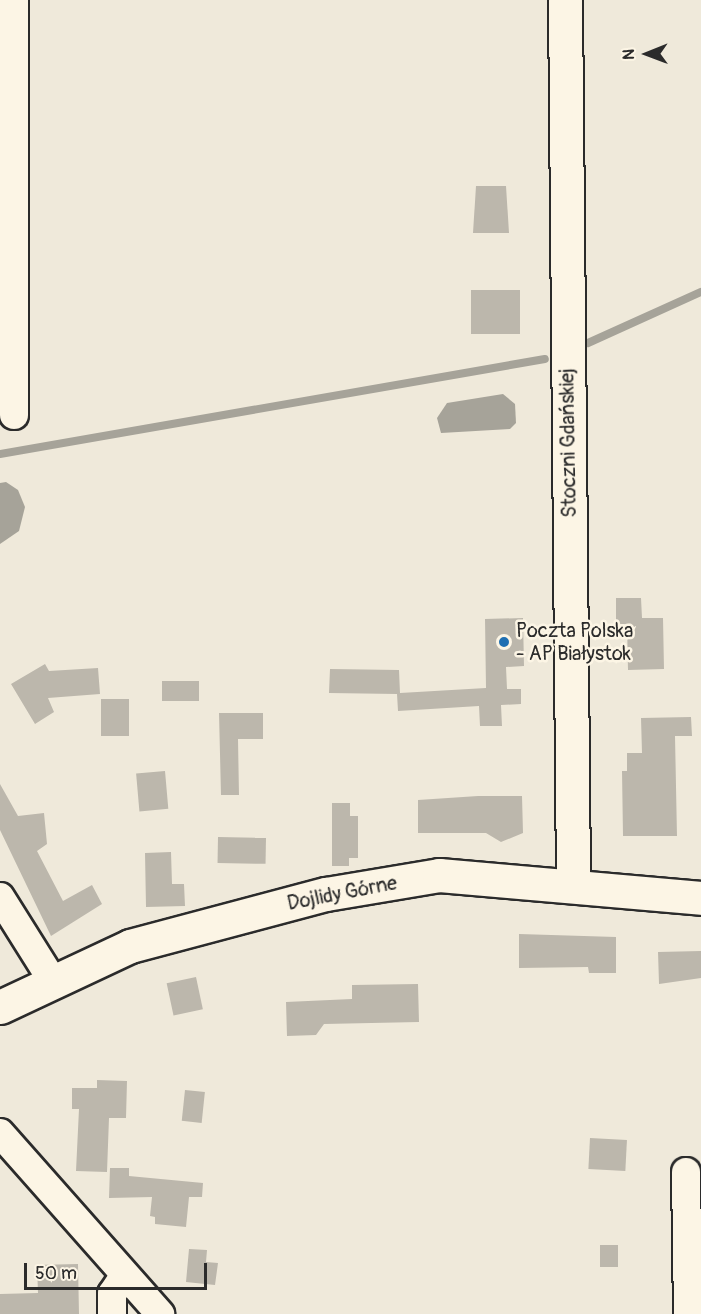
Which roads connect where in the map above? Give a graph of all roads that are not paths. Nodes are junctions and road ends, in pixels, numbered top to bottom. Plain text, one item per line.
1 (14, 0) edge
2 (565, 0) edge
3 (14, 415) dead end
4 (573, 885) junction
5 (0, 897) edge
6 (701, 898) edge
7 (52, 980) junction
8 (0, 1007) edge
9 (0, 1133) edge
10 (686, 1172) dead end
11 (124, 1276) junction
12 (112, 1314) edge
13 (160, 1314) edge
14 (688, 1314) edge

1 - 3 street
2 - 4 street, Stoczni Gdańskiej
4 - 6 street, Dojlidy Górne
4 - 7 street, Dojlidy Górne
5 - 7 street
7 - 8 street, Dojlidy Górne
9 - 11 street
10 - 14 street
11 - 12 street
11 - 13 street

